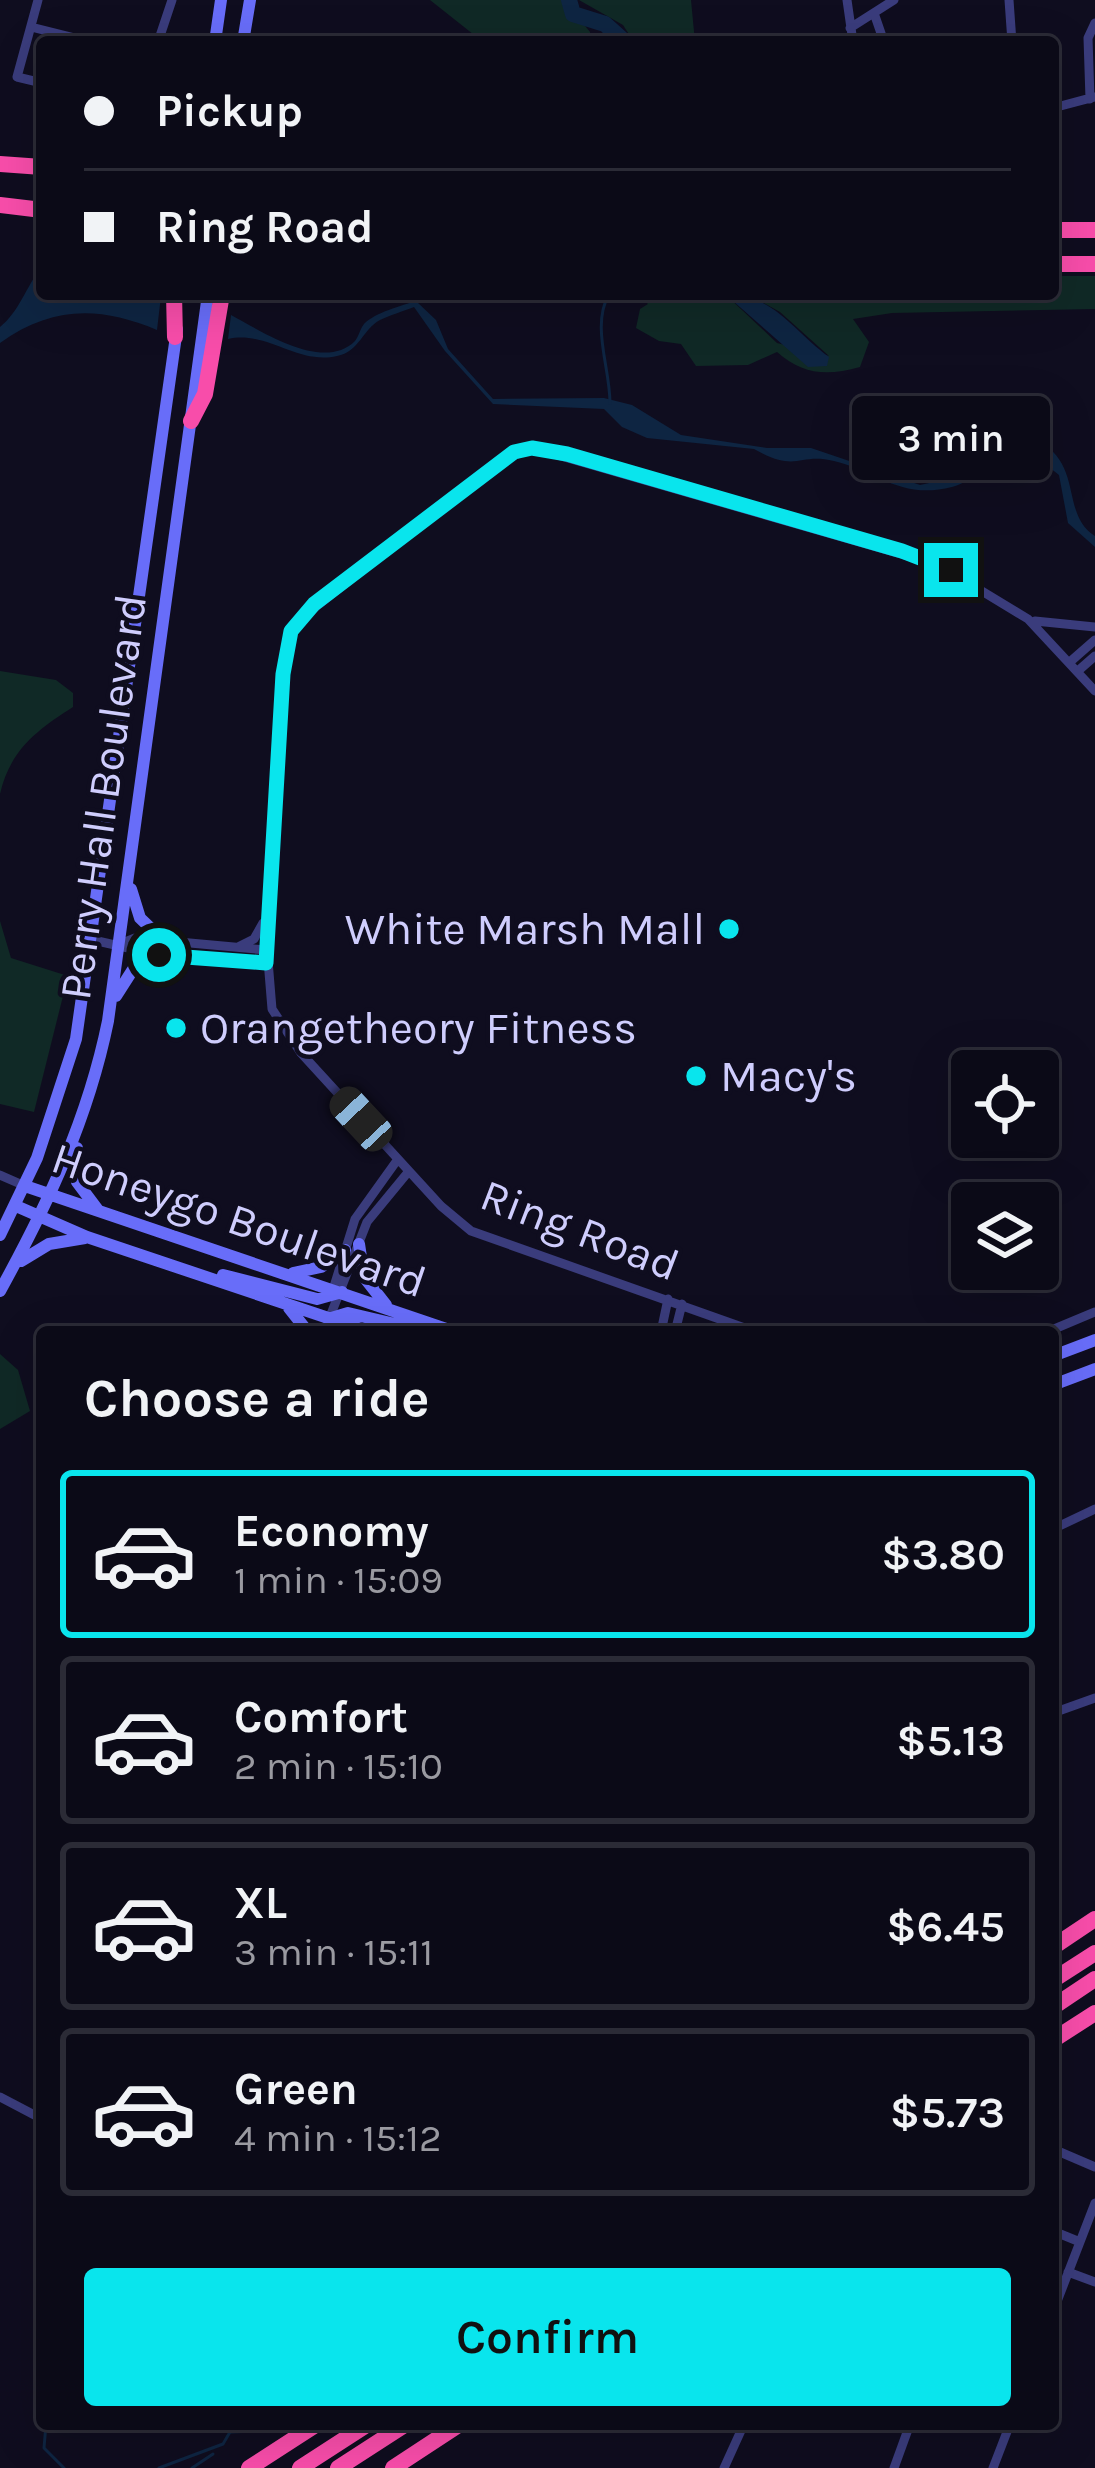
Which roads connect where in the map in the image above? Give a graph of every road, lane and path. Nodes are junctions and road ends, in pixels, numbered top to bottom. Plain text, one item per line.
1 (38, 0) edge
2 (172, 0) edge
3 (221, 0) edge
4 (250, 0) edge
5 (848, 0) edge
6 (893, 0) edge
7 (1009, 0) edge
8 (874, 13) junction
9 (1095, 23) edge
10 (31, 27) junction
11 (850, 28) junction
12 (49, 36) edge
13 (160, 36) edge
14 (216, 36) edge
15 (244, 36) edge
16 (852, 36) edge
17 (882, 36) edge
18 (1012, 36) edge
19 (1091, 64) edge
20 (36, 82) edge
21 (1092, 98) edge
22 (1059, 106) edge
23 (0, 162) edge
24 (36, 164) edge
25 (0, 202) edge
26 (36, 205) edge
27 (1059, 230) edge
28 (1095, 230) edge
29 (1059, 264) edge
30 (1095, 264) edge
31 (178, 300) edge
32 (207, 300) edge
33 (220, 300) edge
34 (175, 337) joint
35 (191, 421) junction
36 (1028, 619) junction
37 (1095, 627) edge
38 (1095, 640) edge
39 (1095, 656) edge
40 (1075, 665) junction
41 (1095, 691) edge
42 (129, 878) junction
43 (268, 906) junction
44 (94, 940) junction
45 (120, 944) junction
46 (162, 948) junction
47 (232, 948) junction
48 (266, 950) junction
49 (266, 963) junction
50 (112, 1002) junction
51 (79, 1130) junction
52 (398, 1159) junction
53 (410, 1171) junction
54 (0, 1175) edge
55 (25, 1186) junction
56 (52, 1196) junction
57 (10, 1202) junction
58 (99, 1211) junction
59 (41, 1216) junction
60 (0, 1235) edge
61 (87, 1238) junction
62 (352, 1247) junction
63 (15, 1265) junction
64 (192, 1272) junction
65 (287, 1274) junction
66 (0, 1291) edge
67 (335, 1293) junction
68 (668, 1299) junction
69 (284, 1303) junction
70 (682, 1304) junction
71 (391, 1310) junction
72 (1095, 1312) edge
73 (326, 1325) edge
74 (303, 1326) edge
75 (405, 1326) edge
76 (438, 1326) edge
77 (662, 1326) edge
78 (676, 1326) edge
79 (740, 1326) edge
80 (1059, 1327) edge
81 (1095, 1340) edge
82 (1059, 1354) edge
83 (1095, 1369) edge
84 (1059, 1383) edge
85 (1095, 1509) edge
86 (1059, 1526) edge
87 (1095, 1698) edge
88 (1059, 1711) edge
89 (1095, 1919) edge
90 (1059, 1942) edge
91 (1095, 1953) edge
92 (1059, 1976) edge
93 (1095, 1979) edge
94 (1059, 2002) edge
95 (1095, 2013) edge
96 (1059, 2036) edge
97 (0, 2097) edge
98 (36, 2116) edge
99 (1059, 2152) edge
100 (1095, 2167) edge
101 (1095, 2203) edge
102 (1059, 2233) edge
103 (1080, 2242) junction
104 (1068, 2272) junction
105 (1095, 2282) edge
106 (1059, 2296) edge
107 (308, 2430) edge
108 (359, 2430) edge
109 (397, 2430) edge
110 (451, 2430) edge
111 (741, 2430) edge
112 (905, 2430) edge
113 (1008, 2430) edge
114 (249, 2468) edge
115 (300, 2468) edge
116 (338, 2468) edge
117 (392, 2468) edge
118 (724, 2468) edge
119 (894, 2468) edge
120 (992, 2468) edge

1 - 10 street
2 - 13 street
3 - 14 main road
4 - 15 main road
5 - 11 street
6 - 8 street
7 - 18 street
8 - 11 street
8 - 17 street
9 - 19 street
10 - 12 street
10 - 20 street
11 - 16 street
19 - 21 street
21 - 22 street
23 - 24 highway
25 - 26 highway
27 - 28 highway
29 - 30 highway
31 - 34 highway
32 - 35 main road, Perry Hall Boulevard
33 - 35 highway
34 - 44 main road, Perry Hall Boulevard
35 - 42 main road, Perry Hall Boulevard
36 - 37 street
36 - 40 street, Ring Road
36 - 43 street, Ring Road
38 - 40 street
39 - 40 street
40 - 41 street, Ring Road
42 - 45 main road, Perry Hall Boulevard
42 - 46 main road
43 - 47 street
43 - 48 street, Ring Road
44 - 45 street
44 - 55 main road, Perry Hall Boulevard
45 - 46 street
45 - 50 main road, Perry Hall Boulevard
46 - 47 street
46 - 49 street
46 - 50 main road
47 - 48 street
48 - 49 street, Ring Road
49 - 52 street, Ring Road
50 - 51 main road, Perry Hall Boulevard
51 - 56 main road, Perry Hall Boulevard
51 - 58 main road
52 - 53 street, Ring Road
52 - 62 street
53 - 62 street
53 - 68 street, Ring Road
54 - 55 street, Honeygo Boulevard
55 - 56 main road, Honeygo Boulevard
55 - 57 main road, Perry Hall Boulevard
56 - 58 main road, Honeygo Boulevard
56 - 59 main road, Perry Hall Boulevard
57 - 59 main road, Honeygo Boulevard
57 - 60 main road, Perry Hall Boulevard
58 - 65 main road, Honeygo Boulevard
59 - 61 main road, Honeygo Boulevard
59 - 63 main road, Perry Hall Boulevard
61 - 63 main road
61 - 64 main road, Honeygo Boulevard
62 - 65 main road
62 - 67 street
62 - 71 main road
63 - 66 main road, Perry Hall Boulevard
64 - 67 main road
64 - 69 main road, Honeygo Boulevard
65 - 67 main road, Honeygo Boulevard
67 - 71 main road, Honeygo Boulevard
67 - 73 street
68 - 70 street, Ring Road
68 - 77 street
69 - 73 main road, Honeygo Boulevard
69 - 74 main road
70 - 78 street
70 - 79 street, Ring Road
71 - 76 main road, Honeygo Boulevard
72 - 80 street
73 - 75 main road
81 - 82 main road
83 - 84 main road
85 - 86 street
87 - 88 street
89 - 90 highway
91 - 92 highway
93 - 94 highway
95 - 96 highway
97 - 98 street
99 - 100 street
101 - 103 street
102 - 103 street
103 - 104 street
104 - 105 street
104 - 106 street
107 - 114 highway
108 - 115 highway
109 - 116 highway
110 - 117 highway
111 - 118 street
112 - 119 street
113 - 120 street

